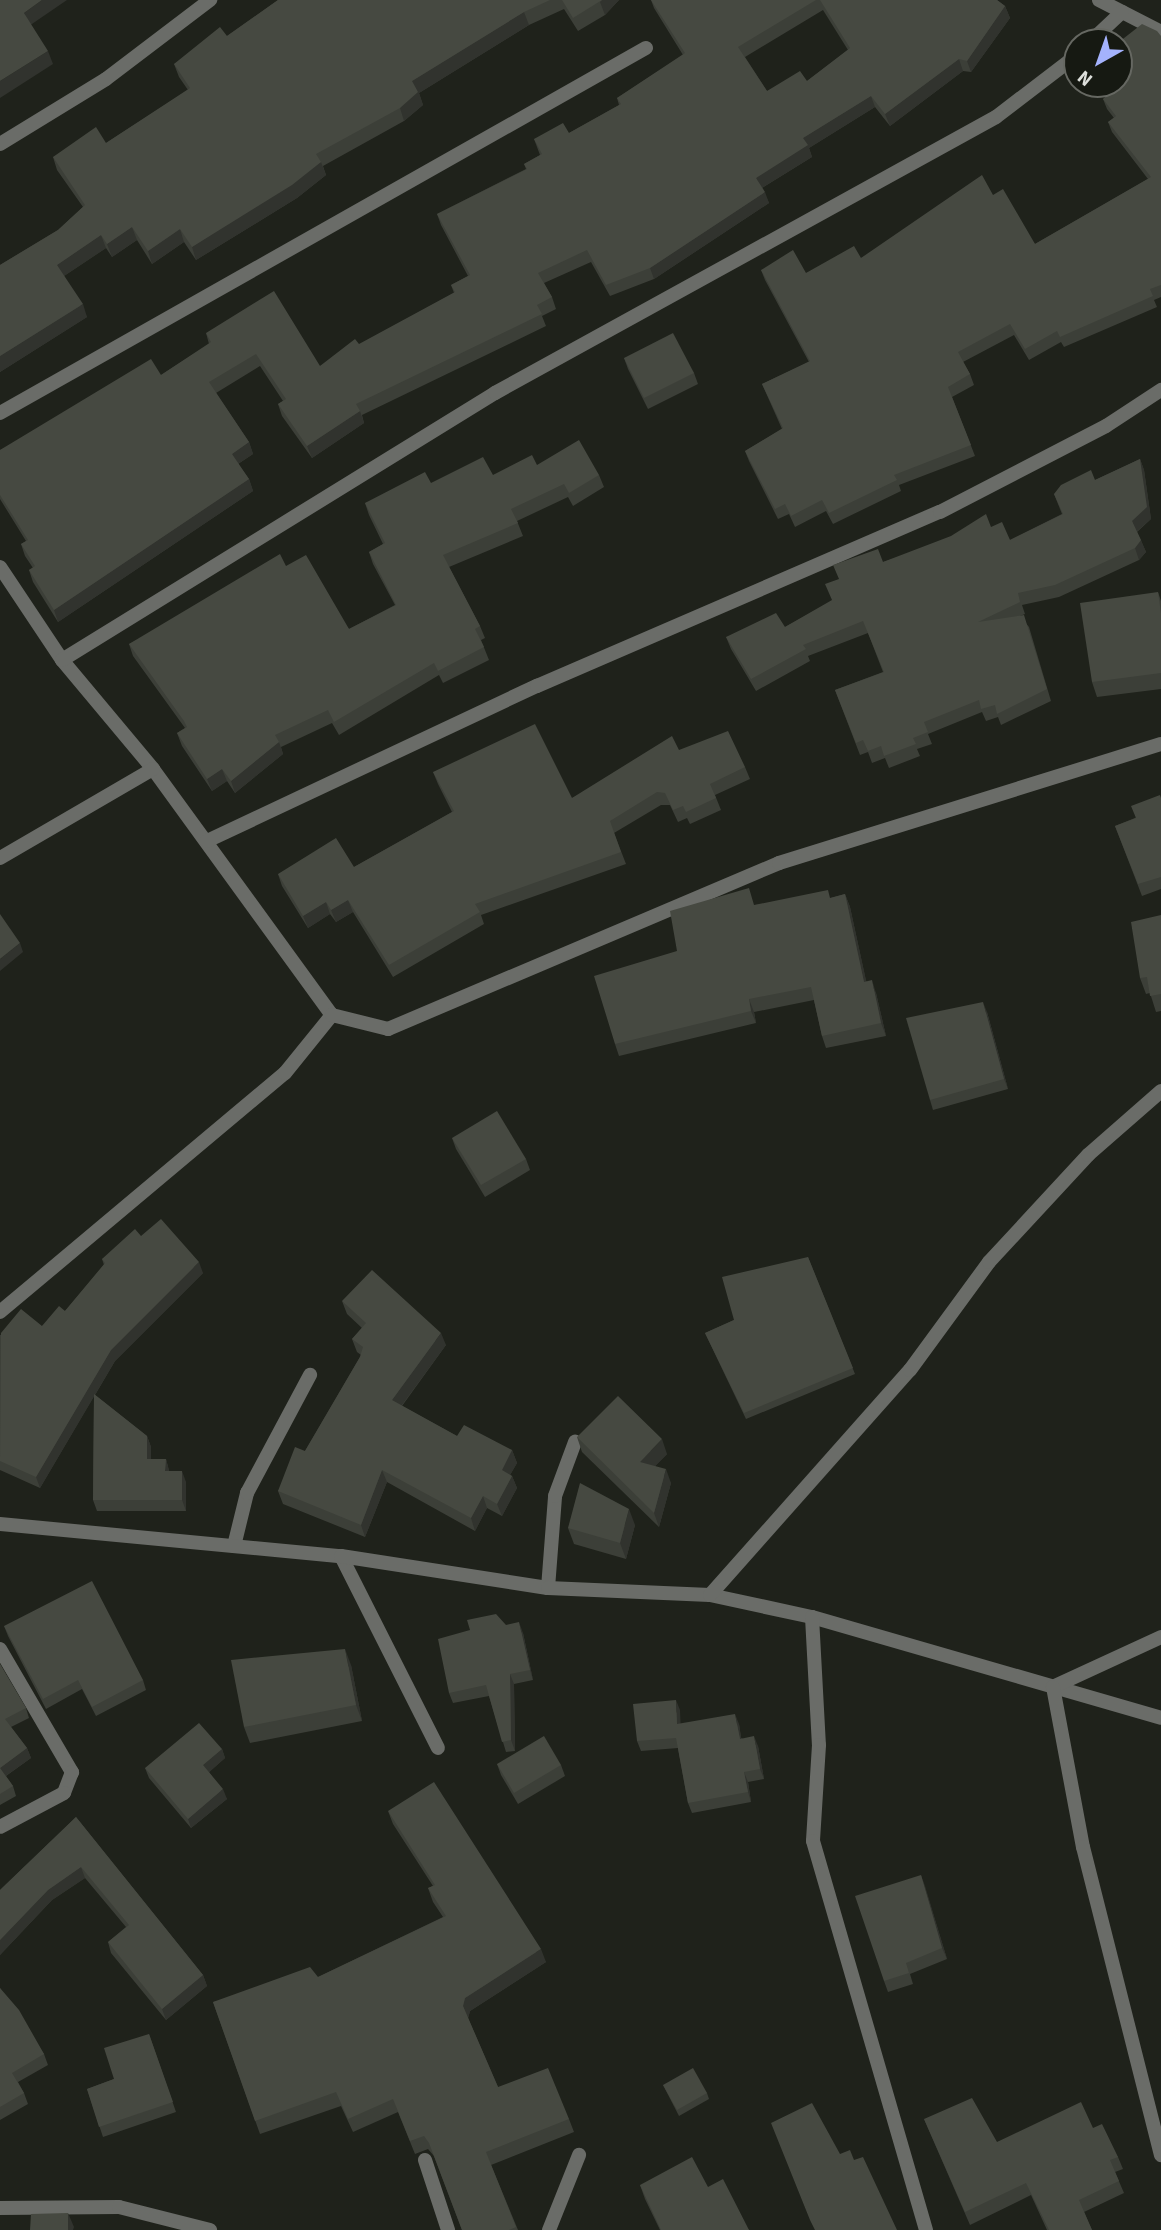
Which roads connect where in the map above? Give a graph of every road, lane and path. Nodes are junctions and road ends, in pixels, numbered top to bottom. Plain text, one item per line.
1 (210, 0) edge
2 (1099, 0) edge
3 (1122, 12) junction
4 (1105, 28) edge
5 (1161, 32) edge
6 (646, 48) dead end
7 (1063, 66) edge
8 (0, 144) edge
9 (1161, 390) edge
10 (0, 413) edge
11 (0, 567) edge
12 (62, 660) junction
13 (1161, 744) edge
14 (153, 769) junction
15 (207, 841) junction
16 (0, 858) edge
17 (332, 1015) junction
18 (1161, 1091) edge
19 (0, 1312) edge
20 (310, 1376) dead end
21 (575, 1442) dead end
22 (0, 1524) edge
23 (234, 1546) junction
24 (341, 1556) junction
25 (548, 1588) junction
26 (710, 1595) junction
27 (812, 1617) junction
28 (1161, 1637) edge
29 (0, 1649) edge
30 (1053, 1687) junction
31 (1161, 1718) edge
32 (438, 1748) dead end
33 (0, 1827) edge
34 (579, 2155) dead end
35 (1161, 2155) edge
36 (425, 2160) edge
37 (0, 2208) edge
38 (210, 2230) edge
39 (449, 2230) edge
40 (549, 2230) edge
41 (926, 2230) edge

1 - 8 street
2 - 3 street
3 - 4 street
3 - 5 street
6 - 10 street
7 - 12 street
9 - 15 street
11 - 12 street
12 - 14 street
13 - 17 street
14 - 15 street
14 - 16 street
15 - 17 street
17 - 19 street
18 - 26 street
20 - 23 street
21 - 25 street
22 - 23 street
23 - 24 street
24 - 25 street
24 - 32 street
25 - 26 street
26 - 27 street
27 - 30 street
27 - 41 street
28 - 30 street
29 - 33 street
30 - 31 street
30 - 35 street
34 - 40 street
36 - 39 street
37 - 38 street

